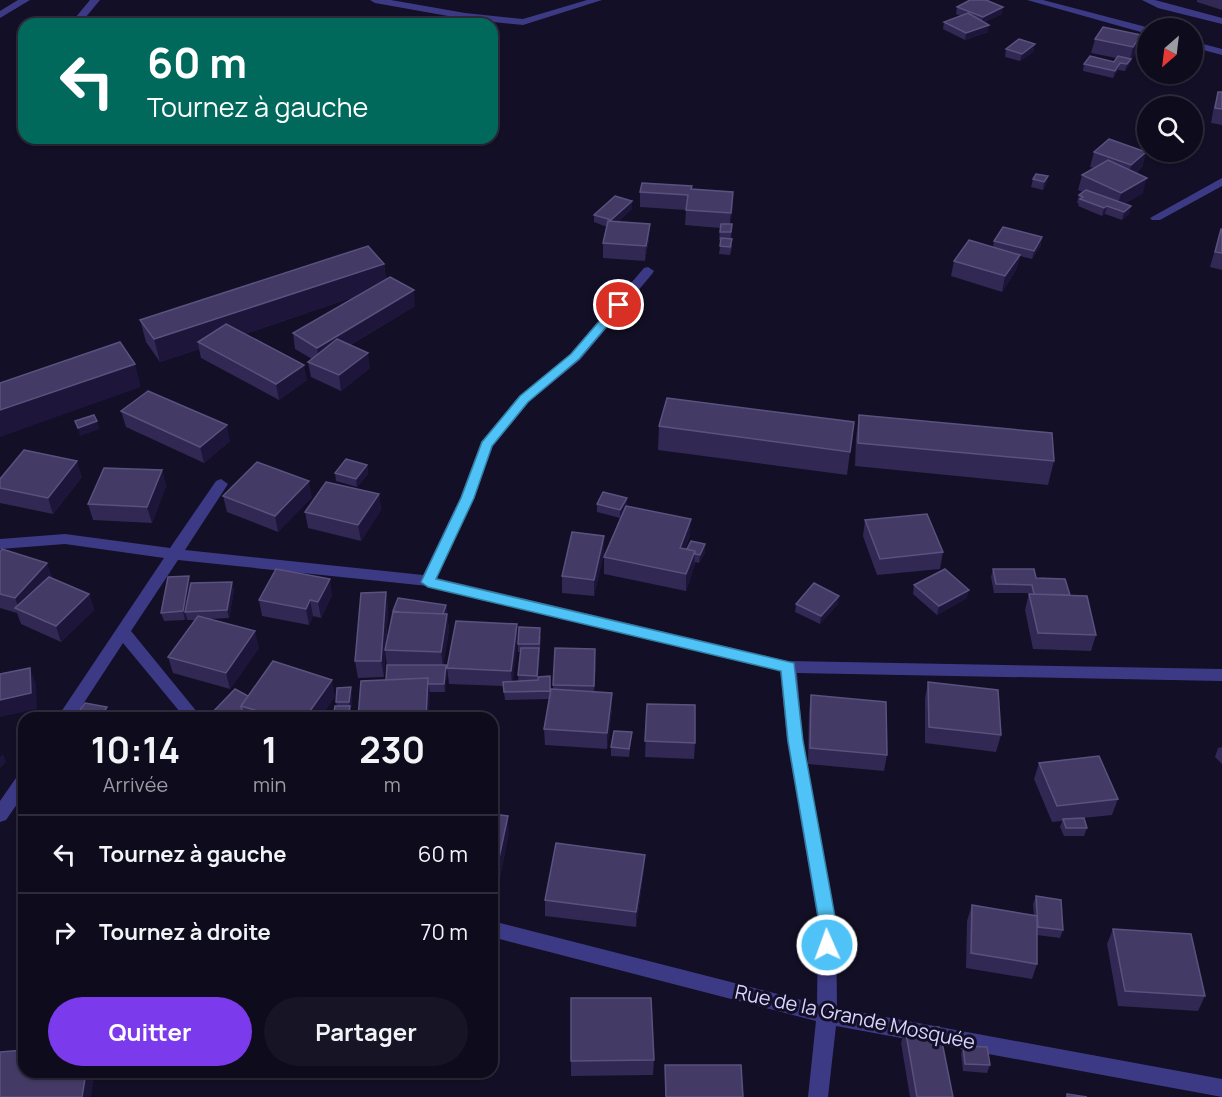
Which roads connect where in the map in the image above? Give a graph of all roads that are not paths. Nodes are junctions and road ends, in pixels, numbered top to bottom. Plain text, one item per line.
1 (25, 0) edge
2 (95, 0) edge
3 (375, 0) edge
4 (597, 0) edge
5 (1032, 0) edge
6 (1147, 0) edge
7 (0, 15) edge
8 (80, 18) edge
9 (484, 18) edge
10 (498, 19) edge
11 (1222, 21) edge
12 (1137, 28) edge
13 (1203, 47) edge
14 (1222, 52) edge
15 (1222, 181) edge
16 (1156, 218) dead end
17 (648, 270) dead end
18 (220, 484) dead end
19 (0, 544) edge
20 (174, 554) junction
21 (428, 582) junction
22 (123, 632) junction
23 (788, 667) junction
24 (1222, 675) edge
25 (69, 712) edge
26 (189, 712) edge
27 (12, 800) edge
28 (0, 815) edge
29 (498, 931) edge
30 (827, 1015) junction
31 (1222, 1089) edge
32 (818, 1097) edge

1 - 7 street
2 - 8 street
3 - 9 street
4 - 10 street
5 - 12 street
6 - 11 street
13 - 14 street
15 - 16 street
17 - 21 street
18 - 20 street
19 - 20 street
20 - 21 street
20 - 22 street
21 - 23 street
22 - 25 street
22 - 26 street
23 - 24 street
23 - 30 street
27 - 28 street
29 - 30 street, Rue de la Grande Mosquée
30 - 31 street, Rue de la Grande Mosquée
30 - 32 street

